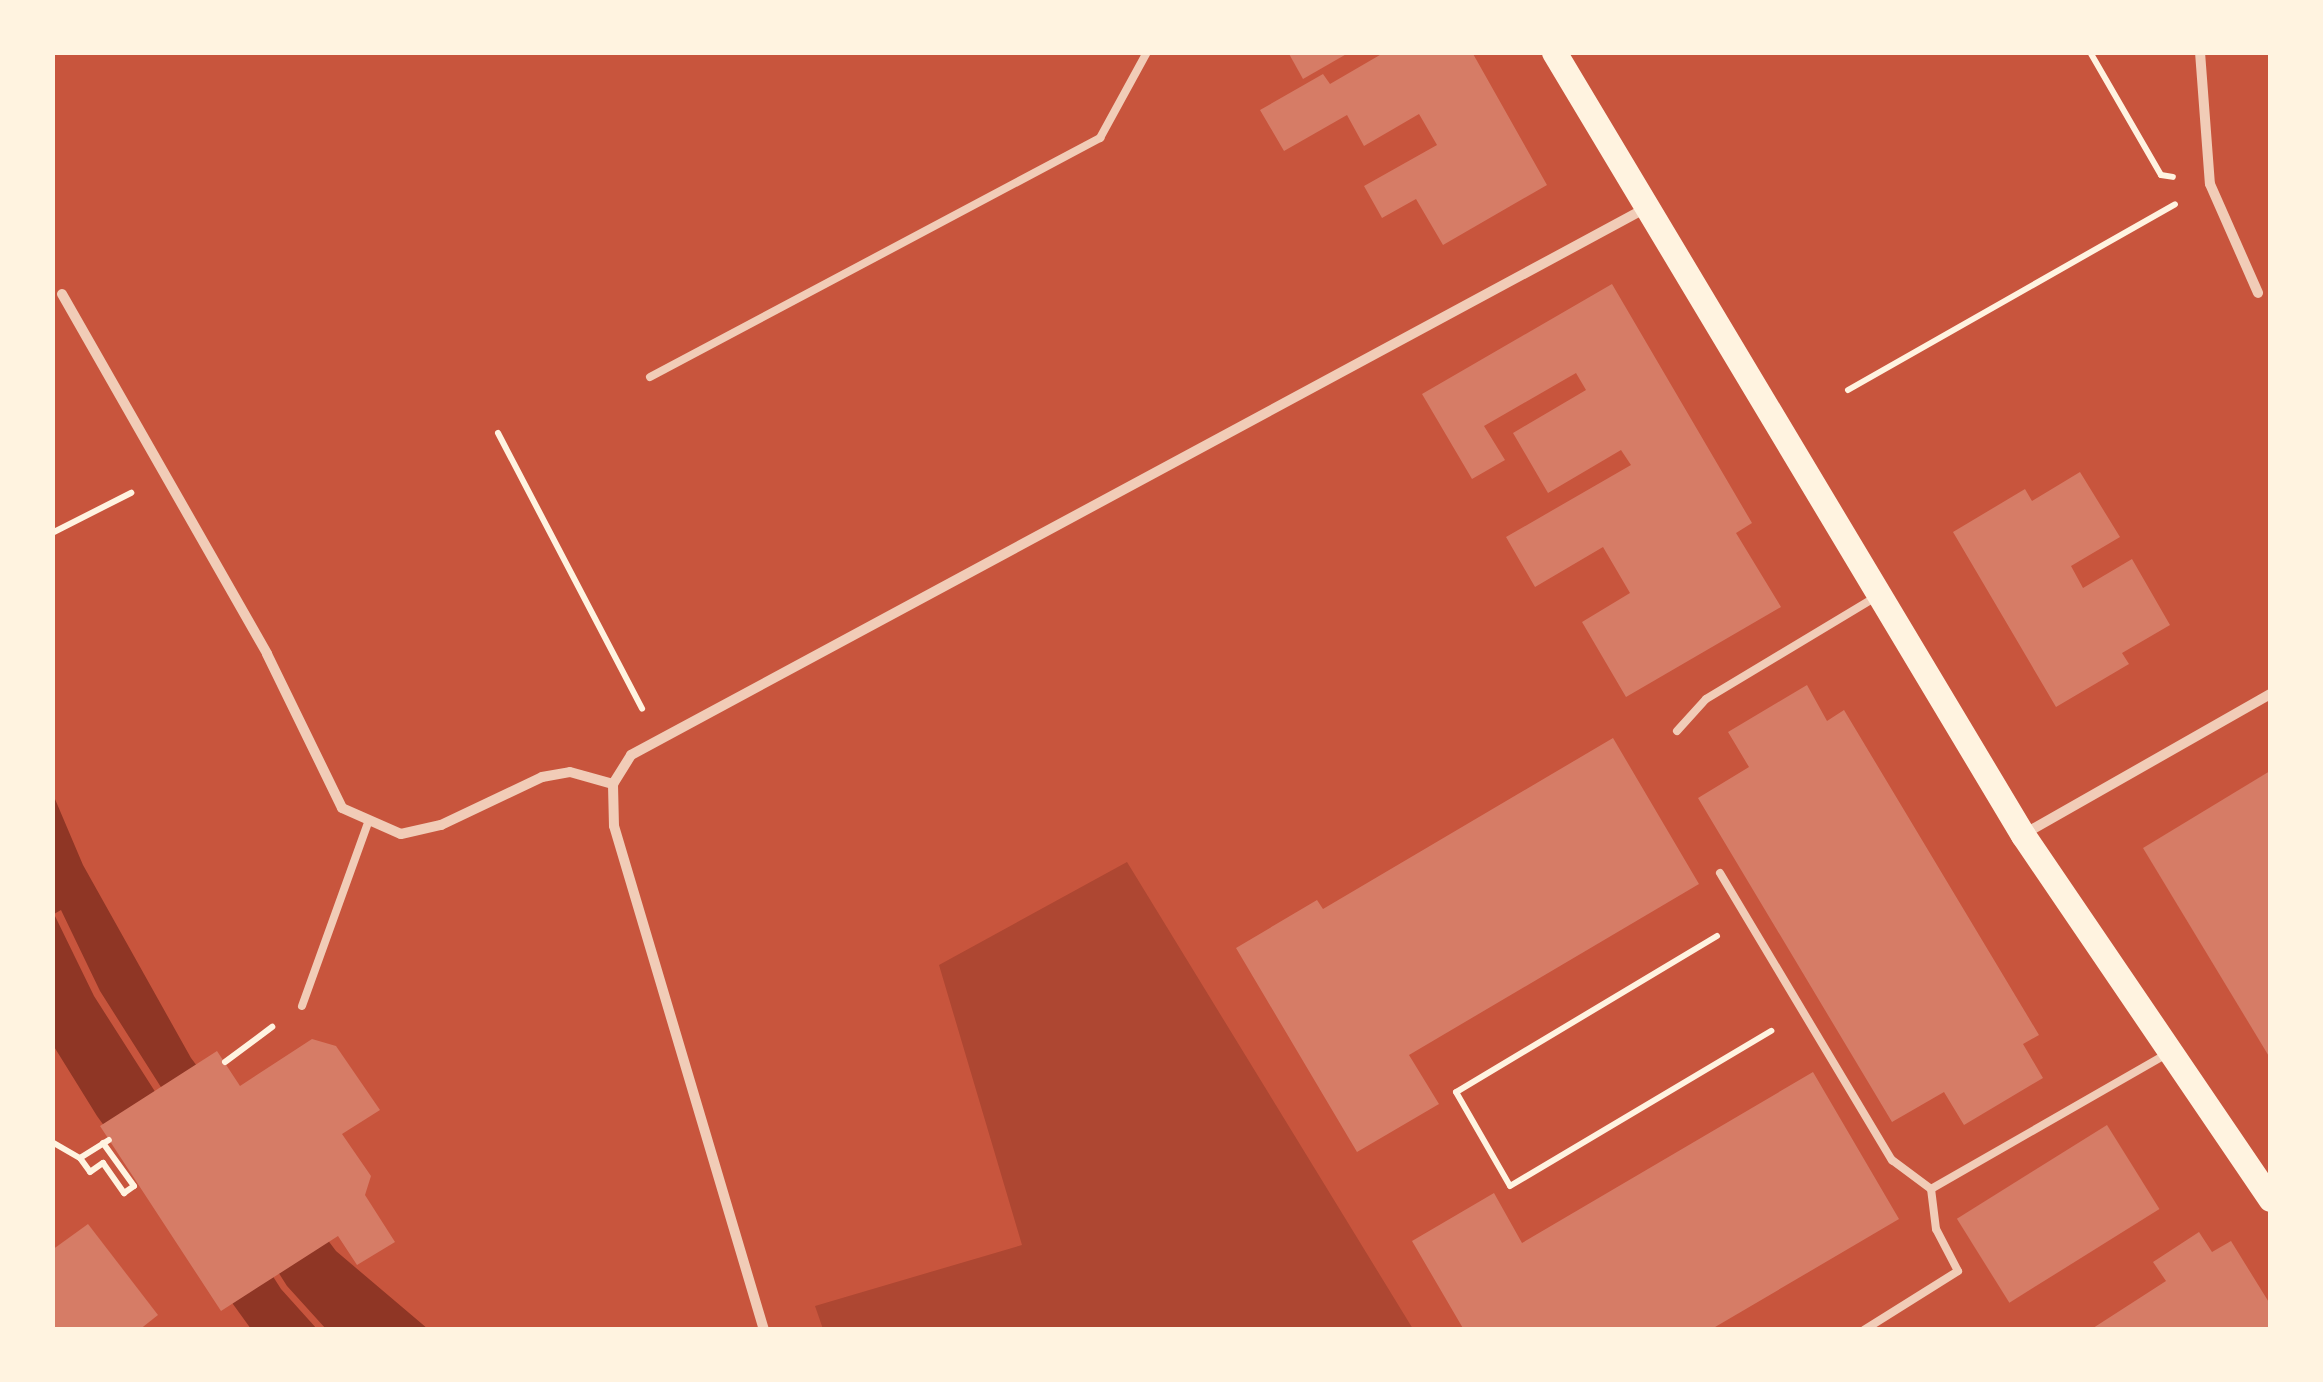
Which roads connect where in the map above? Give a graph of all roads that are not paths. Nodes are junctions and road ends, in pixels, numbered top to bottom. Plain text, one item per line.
1 (1147, 52) edge
2 (1554, 52) edge
3 (2200, 52) edge
4 (1644, 209) junction
5 (2258, 293) dead end
6 (62, 294) dead end
7 (650, 378) dead end
8 (1878, 596) junction
9 (2270, 694) edge
10 (1677, 732) dead end
11 (613, 784) junction
12 (368, 823) junction
13 (2023, 835) junction
14 (1720, 872) dead end
15 (302, 1006) road end
16 (2169, 1052) junction
17 (1931, 1189) junction
18 (2270, 1200) edge
19 (764, 1330) edge
20 (1864, 1330) edge

1 - 7 lane
2 - 4 main road
3 - 5 street
4 - 8 main road
4 - 11 street
6 - 12 street
8 - 10 lane
8 - 13 main road
9 - 13 street
11 - 12 street
11 - 19 street
12 - 15 lane
13 - 16 main road
14 - 17 lane
16 - 17 lane
16 - 18 main road
17 - 20 lane

